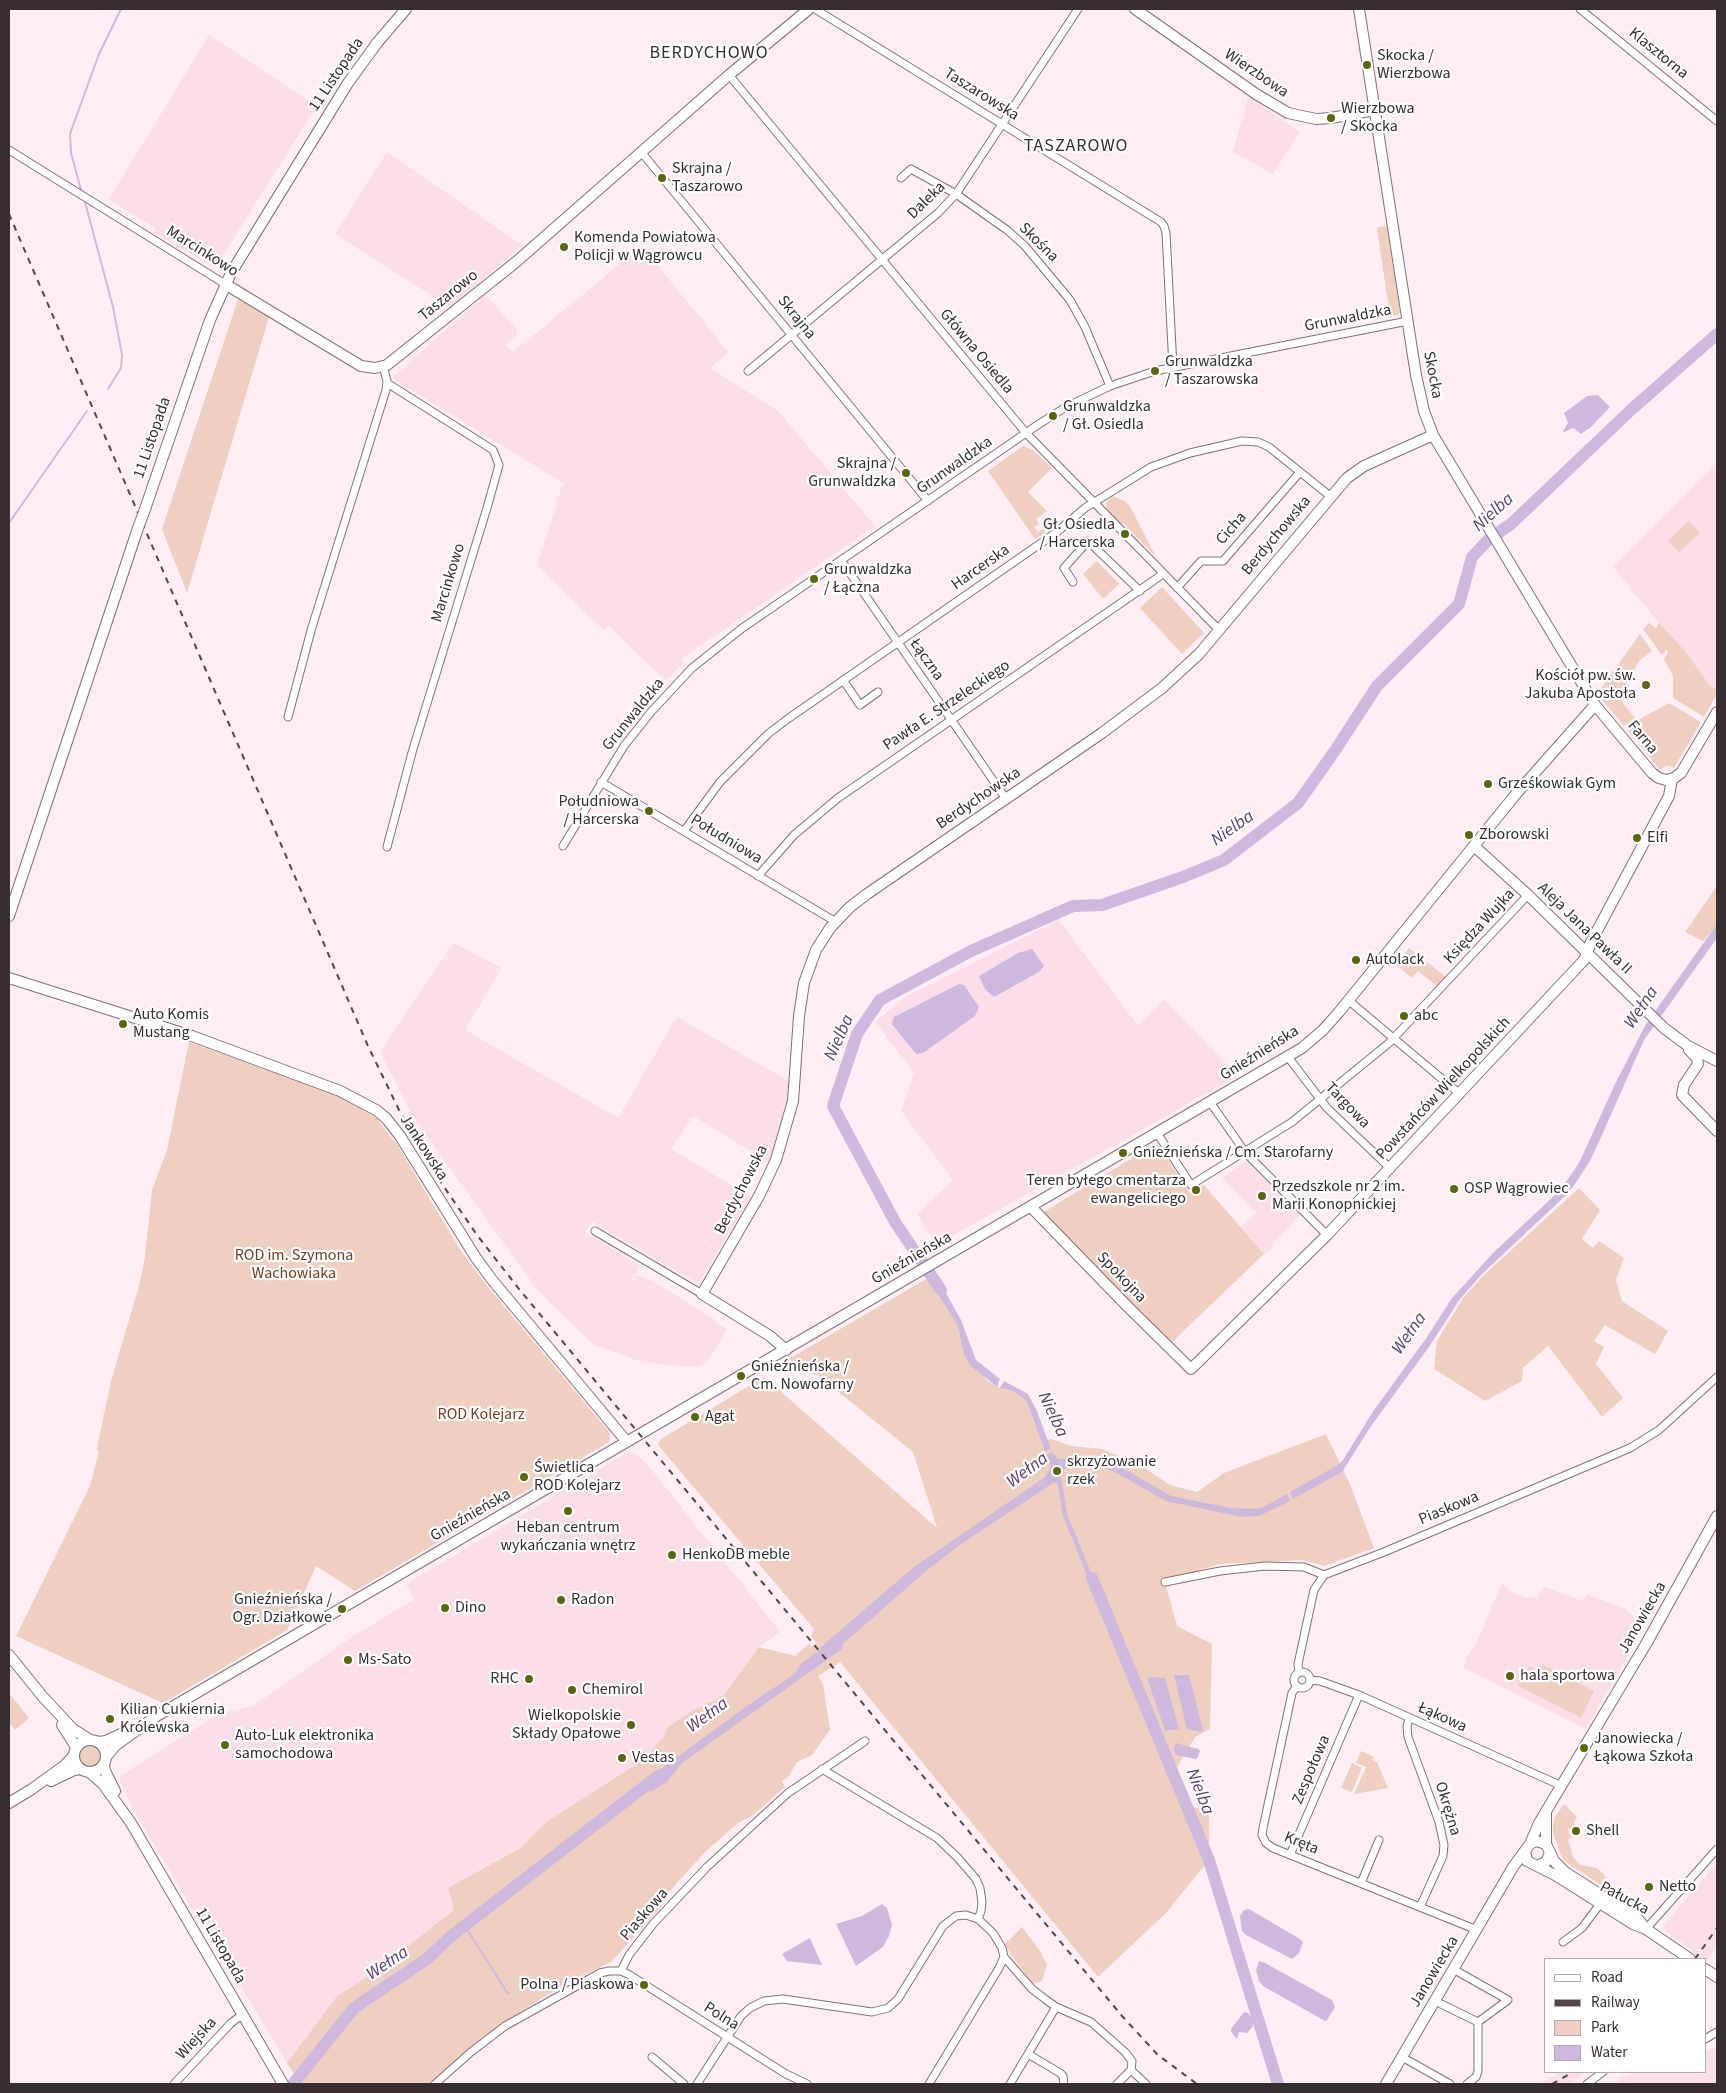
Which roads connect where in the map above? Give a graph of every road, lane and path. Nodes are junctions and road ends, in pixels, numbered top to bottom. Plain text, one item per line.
1 (406, 9) edge
2 (809, 9) edge
3 (815, 9) edge
4 (1078, 9) edge
5 (1135, 9) edge
6 (1359, 9) edge
7 (1580, 9) edge
8 (729, 75) junction
9 (1374, 110) junction
10 (1717, 121) edge
11 (1002, 124) junction
12 (9, 150) edge
13 (642, 153) junction
14 (901, 178) dead end
15 (956, 194) junction
16 (882, 260) junction
17 (225, 284) junction
18 (1408, 321) junction
19 (792, 335) junction
20 (383, 366) junction
21 (1173, 367) junction
22 (748, 371) dead end
23 (387, 383) junction
24 (1110, 386) junction
25 (1026, 433) junction
26 (1433, 435) junction
27 (1300, 472) junction
28 (1330, 496) junction
29 (928, 501) junction
30 (1094, 503) junction
31 (841, 560) junction
32 (1163, 574) junction
33 (1073, 582) dead end
34 (1177, 588) junction
35 (1140, 591) junction
36 (1219, 630) junction
37 (897, 643) junction
38 (843, 680) junction
39 (878, 692) dead end
40 (1595, 705) junction
41 (1717, 712) edge
42 (288, 717) dead end
43 (951, 720) junction
44 (1672, 779) junction
45 (601, 782) junction
46 (1006, 799) junction
47 (684, 831) junction
48 (563, 846) dead end
49 (1474, 846) junction
50 (387, 847) dead end
51 (758, 876) junction
52 (1528, 895) junction
53 (9, 916) edge
54 (836, 922) junction
55 (1587, 952) junction
56 (9, 978) edge
57 (1348, 1000) junction
58 (1668, 1031) junction
59 (1394, 1038) junction
60 (1288, 1057) junction
61 (1717, 1061) edge
62 (1460, 1094) junction
63 (1320, 1101) junction
64 (1212, 1105) junction
65 (1717, 1131) edge
66 (1157, 1133) junction
67 (1245, 1152) junction
68 (1391, 1169) junction
69 (1031, 1207) junction
70 (595, 1231) dead end
71 (1327, 1235) junction
72 (702, 1294) junction
73 (786, 1350) junction
74 (1191, 1368) joint
75 (1717, 1377) edge
76 (627, 1442) junction
77 (1717, 1516) edge
78 (1717, 1526) edge
79 (1701, 1548) junction
80 (1324, 1575) junction
81 (1165, 1582) dead end
82 (9, 1655) edge
83 (1299, 1673) junction
84 (1310, 1680) junction
85 (1296, 1686) junction
86 (1359, 1696) junction
87 (43, 1697) junction
88 (1408, 1718) junction
89 (146, 1723) junction
90 (94, 1741) junction
91 (865, 1741) dead end
92 (75, 1751) junction
93 (105, 1760) junction
94 (822, 1769) junction
95 (85, 1770) junction
96 (1562, 1786) junction
97 (32, 1789) junction
98 (9, 1803) edge
99 (1546, 1813) junction
100 (131, 1824) junction
101 (1379, 1840) dead end
102 (1528, 1847) junction
103 (1548, 1849) junction
104 (1717, 1849) edge
105 (1290, 1855) junction
106 (1535, 1866) junction
107 (1509, 1875) junction
108 (1361, 1883) junction
109 (1600, 1904) junction
110 (1420, 1907) junction
111 (978, 1919) junction
112 (1646, 1929) junction
113 (1477, 1930) junction
114 (1563, 1942) dead end
115 (1004, 1957) junction
116 (1689, 1958) edge
117 (1454, 1969) junction
118 (1706, 1970) edge
119 (621, 1971) junction
120 (1717, 1977) edge
121 (1435, 2001) junction
122 (1056, 2007) junction
123 (242, 2015) junction
124 (1478, 2022) junction
125 (1717, 2032) edge
126 (727, 2037) junction
127 (1706, 2038) edge
128 (1028, 2054) junction
129 (652, 2057) dead end
130 (1402, 2057) junction
131 (1131, 2070) junction
132 (1602, 2073) edge
133 (282, 2082) edge
134 (174, 2084) edge
135 (435, 2084) edge
136 (684, 2084) edge
137 (697, 2084) edge
138 (807, 2084) edge
139 (929, 2084) edge
140 (1010, 2084) edge
141 (1064, 2084) edge
142 (1117, 2084) edge
143 (1146, 2084) edge
144 (1386, 2084) edge
145 (1450, 2084) edge
146 (1467, 2084) edge
147 (1587, 2084) edge

1 - 17 street, 11 Listopada
2 - 8 street, Taszarowo
3 - 11 street, Taszarowska
4 - 11 street, Daleka
5 - 9 street, Wierzbowa
6 - 9 street, Skocka
7 - 10 street, Klasztorna
8 - 13 street, Taszarowo
8 - 16 street, Główna Osiedla
9 - 18 street, Skocka
11 - 15 street, Daleka
11 - 21 street, Taszarowska
12 - 17 street, Marcinkowo
13 - 19 street, Skrajna
13 - 20 street, Taszarowo
14 - 15 street, Skośna
15 - 16 street, Daleka
15 - 24 street, Skośna
16 - 19 street, Daleka
16 - 25 street, Główna Osiedla
17 - 20 street, Marcinkowo
17 - 53 street, 11 Listopada, bridge
18 - 21 street, Grunwaldzka
18 - 26 street, Skocka
19 - 22 street, Daleka
19 - 29 street, Skrajna
20 - 23 street
21 - 24 street, Grunwaldzka
23 - 42 street
23 - 50 street, Marcinkowo
24 - 25 street, Grunwaldzka
25 - 29 street, Grunwaldzka
25 - 30 street, Główna Osiedla
26 - 28 street, Berdychowska
26 - 40 street, Skocka
27 - 28 street, Harcerska
27 - 30 street, Harcerska
27 - 34 street, Cicha
28 - 36 street, Berdychowska
29 - 31 street, Grunwaldzka
30 - 32 street, Główna Osiedla
30 - 37 street, Harcerska
31 - 37 street, Łączna
31 - 45 street, Grunwaldzka
32 - 34 street, Główna Osiedla
32 - 35 street, Pawła E. Strzeleckiego
33 - 35 street
34 - 36 street, Główna Osiedla
35 - 43 street, Pawła E. Strzeleckiego
36 - 46 street, Berdychowska
37 - 38 street, Harcerska
37 - 43 street, Łączna
38 - 39 street
38 - 47 street, Harcerska
40 - 44 street, Farna
40 - 49 street, Gnieźnieńska
41 - 44 street
43 - 46 street, Łączna
43 - 51 street, Pawła E. Strzeleckiego
44 - 55 street
45 - 47 street, Południowa
45 - 48 street, Grunwaldzka
46 - 54 street, Berdychowska
47 - 51 street, Południowa
49 - 52 street, Aleja Jana Pawła II
49 - 57 street, Gnieźnieńska
51 - 54 street, Południowa
52 - 55 street, Aleja Jana Pawła II
52 - 59 street, Księdza Wujka
54 - 72 street, Berdychowska
55 - 58 street, Aleja Jana Pawła II
55 - 62 street, Powstańców Wielkopolskich
56 - 76 street, Jankowska
57 - 59 street
57 - 60 street, Gnieźnieńska
58 - 61 street
58 - 65 street
59 - 62 street
59 - 63 street, Księdza Wujka
60 - 63 street, Targowa
60 - 64 street, Gnieźnieńska
62 - 68 street, Powstańców Wielkopolskich
63 - 67 street, Księdza Wujka
63 - 68 street, Targowa
64 - 66 street, Gnieźnieńska
64 - 67 street
66 - 67 street, Księdza Wujka
66 - 69 street, Gnieźnieńska
67 - 71 street
68 - 71 street, Powstańców Wielkopolskich
69 - 73 street, Gnieźnieńska
69 - 74 street, Spokojna
70 - 72 street
71 - 74 street, Powstańców Wielkopolskich
72 - 73 street
73 - 76 street, Gnieźnieńska
75 - 80 street, Piaskowa
76 - 89 street, Gnieźnieńska
77 - 79 street, Janowiecka
78 - 79 street
79 - 96 street, Janowiecka
80 - 81 street
80 - 83 street
82 - 87 street
83 - 84 street
83 - 85 street
84 - 85 street
84 - 86 street, Łąkowa
85 - 105 street, Kręta
86 - 88 street, Łąkowa
86 - 105 street, Zespołowa
87 - 90 street
87 - 92 street
88 - 96 street, Łąkowa
88 - 110 street, Okrężna
89 - 90 street, Gnieźnieńska
89 - 93 street, Gnieźnieńska
90 - 92 street
90 - 93 street
91 - 94 street, Piaskowa
92 - 95 street
92 - 97 street
93 - 95 street
93 - 100 street, 11 Listopada
94 - 111 street
94 - 119 street, Piaskowa
95 - 97 street
95 - 100 street, 11 Listopada
96 - 99 street, Janowiecka
97 - 98 street
99 - 102 street, Janowiecka
99 - 103 street
100 - 123 street, 11 Listopada
101 - 108 street
102 - 103 street
102 - 106 street
102 - 107 street, Janowiecka
103 - 106 street
103 - 112 street, Pałucka
104 - 112 street
105 - 108 street, Kręta
106 - 107 street
106 - 109 street, Pałucka
107 - 113 street, Janowiecka
108 - 110 street, Kręta
109 - 112 street, Pałucka
109 - 114 street
110 - 113 street, Kręta
111 - 115 street
111 - 126 street
112 - 116 street
113 - 117 street, Janowiecka
115 - 122 street
115 - 139 street
117 - 121 street, Janowiecka
117 - 124 street
118 - 120 street
119 - 126 street, Polna
119 - 135 street
121 - 124 street
121 - 130 street, Janowiecka
122 - 128 street
122 - 131 street
123 - 133 street, 11 Listopada
123 - 134 street, Wiejska
124 - 146 street
125 - 127 street
126 - 137 street
126 - 138 street, Polna
128 - 140 street
128 - 141 street
129 - 136 street
130 - 144 street, Janowiecka
130 - 145 street
131 - 142 street
131 - 143 street
132 - 147 street

